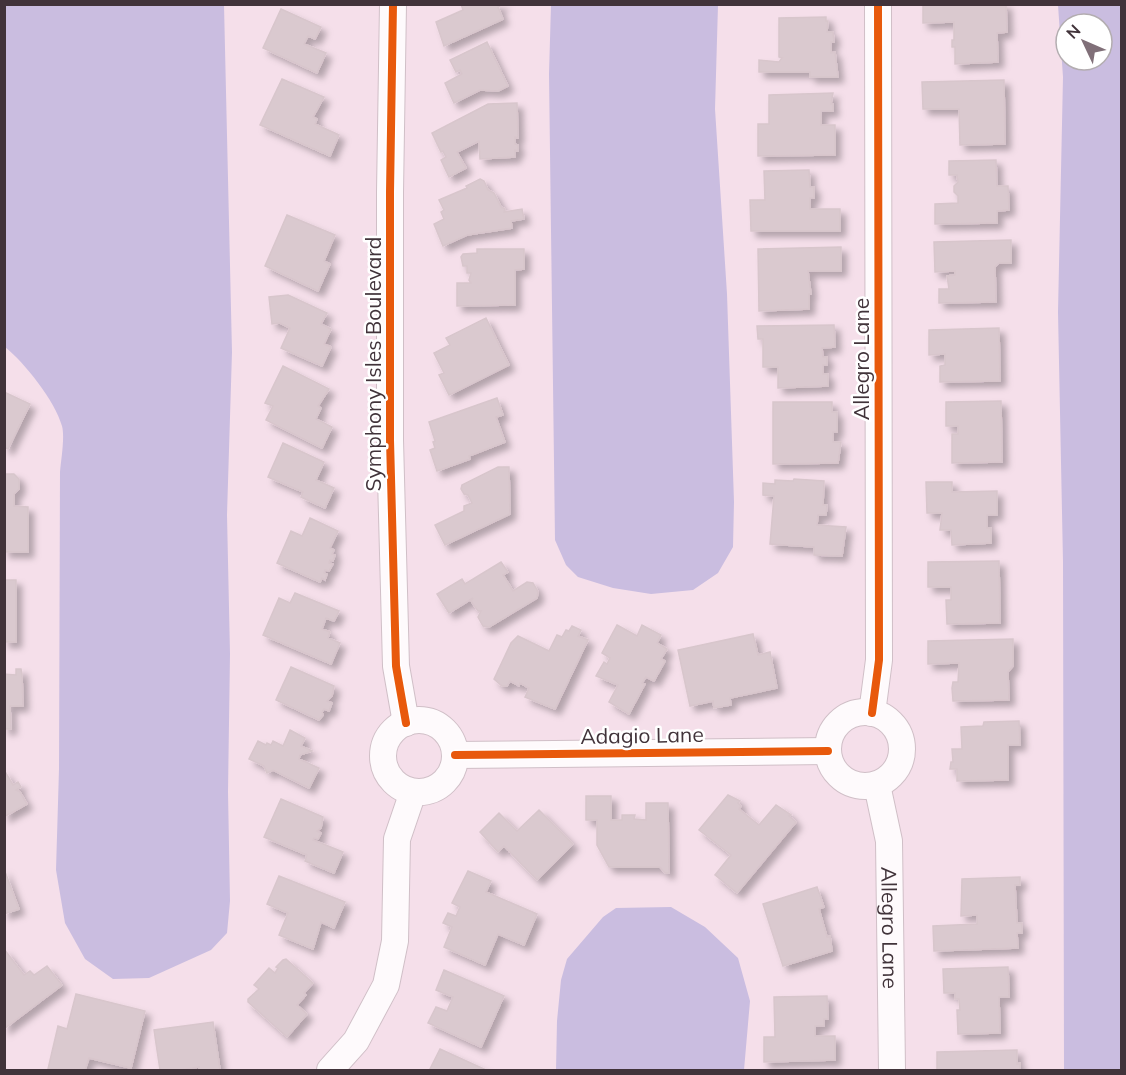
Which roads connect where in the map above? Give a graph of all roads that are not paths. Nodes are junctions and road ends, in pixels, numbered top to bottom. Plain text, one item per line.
1 (393, 4) edge
2 (878, 4) edge
3 (872, 713) junction
4 (405, 723) junction
5 (828, 751) junction
6 (456, 755) junction
7 (877, 785) junction
8 (413, 792) junction
9 (330, 1071) edge
10 (892, 1071) edge

1 - 4 street, Symphony Isles Boulevard
2 - 3 street, Allegro Lane
3 - 5 street
3 - 7 street
4 - 6 street
4 - 8 street
5 - 6 street, Adagio Lane
5 - 7 street
6 - 8 street
7 - 10 street, Allegro Lane
8 - 9 street

